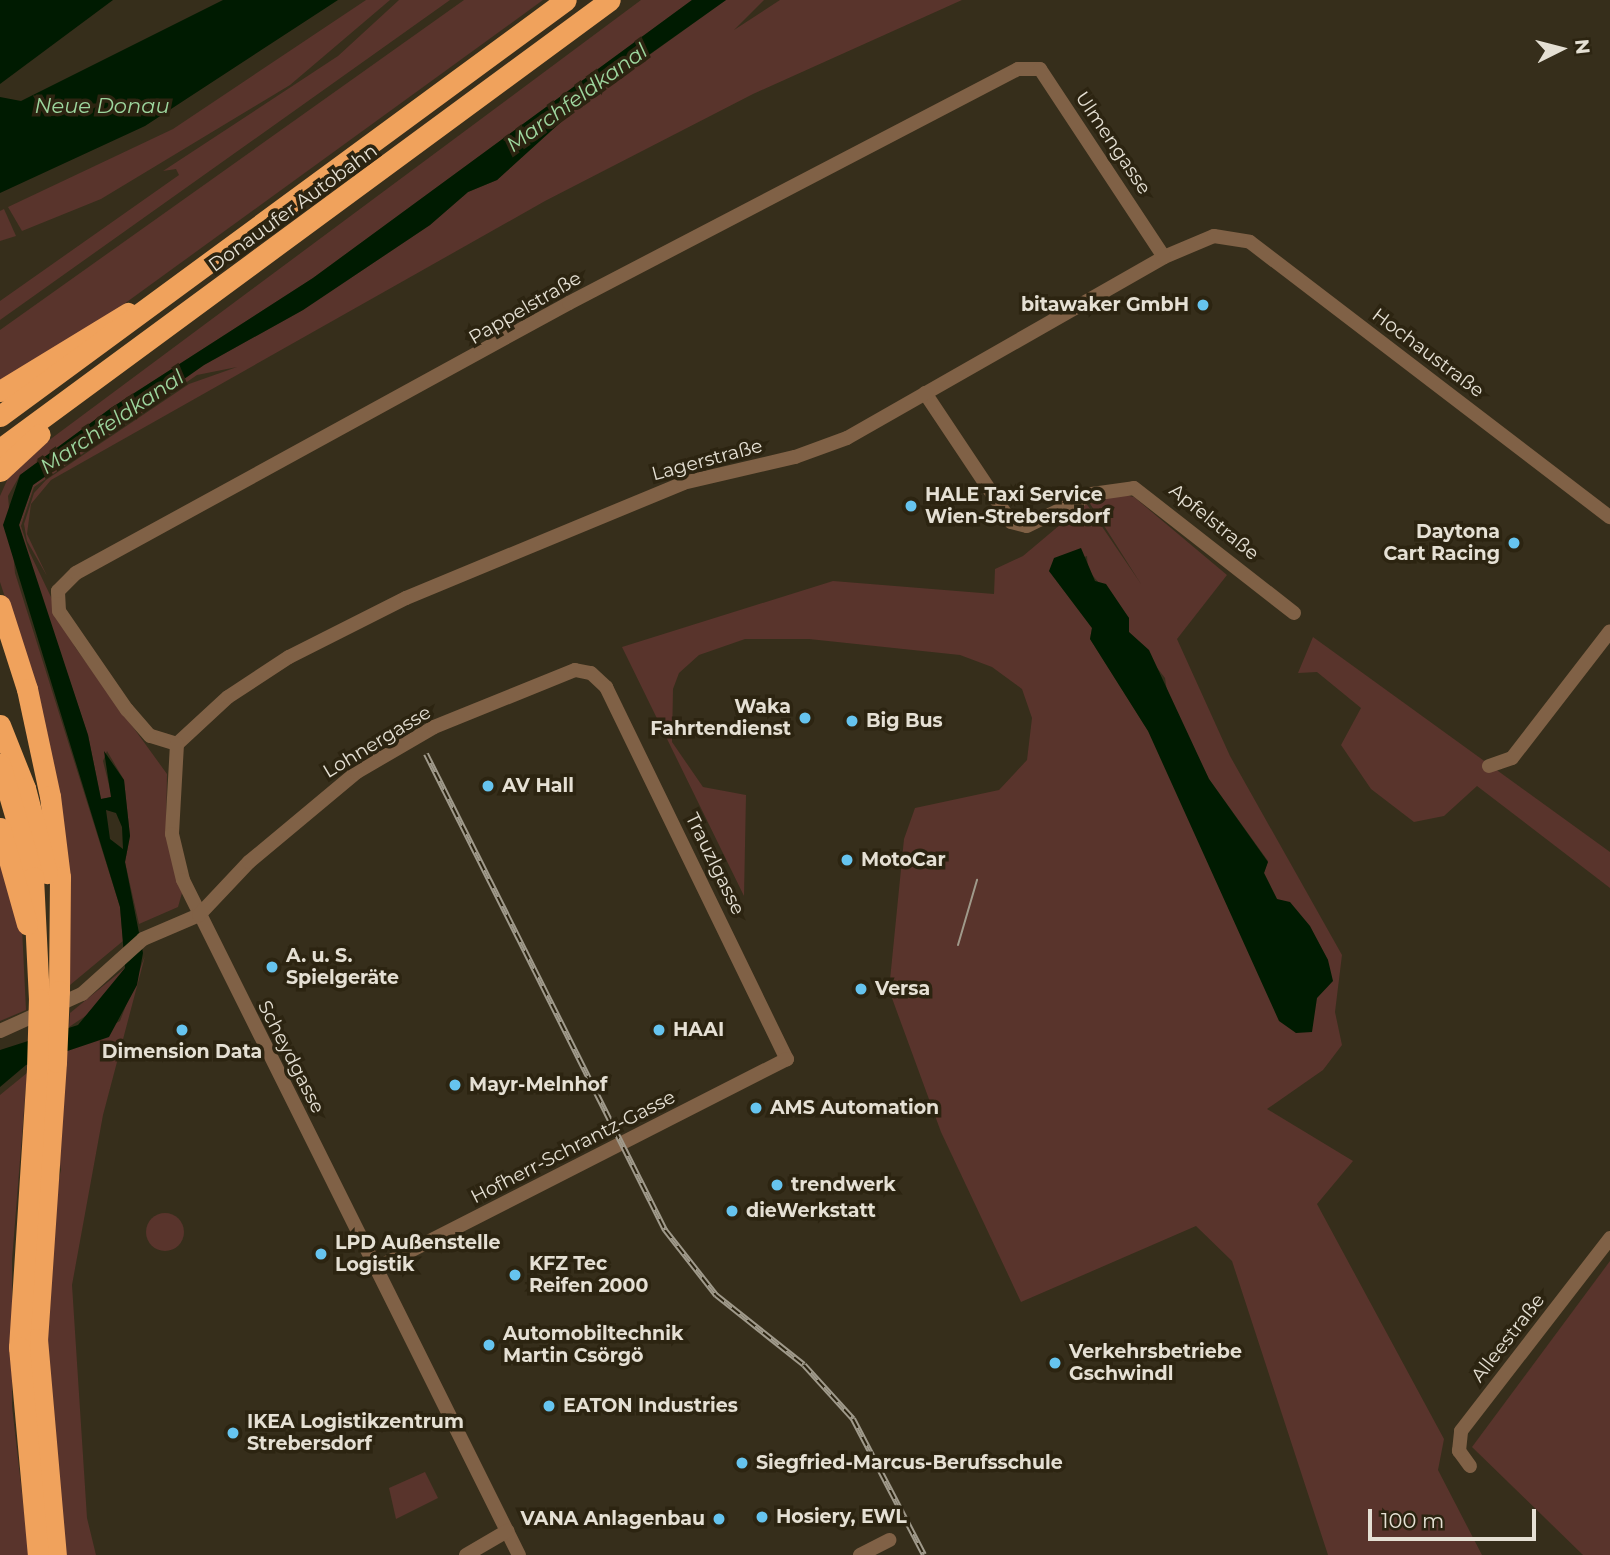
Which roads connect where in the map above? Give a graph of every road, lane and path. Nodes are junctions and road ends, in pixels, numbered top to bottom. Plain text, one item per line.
1 (566, 0) edge
2 (610, 0) edge
3 (1018, 69) joint
4 (1214, 236) joint
5 (1164, 257) junction
6 (175, 292) junction
7 (101, 378) junction
8 (0, 391) edge
9 (925, 393) junction
10 (0, 416) edge
11 (0, 449) edge
12 (0, 471) edge
13 (1610, 517) edge
14 (0, 605) edge
15 (1294, 613) dead end
16 (1610, 631) edge
17 (606, 687) joint
18 (0, 725) edge
19 (177, 744) junction
20 (0, 764) edge
21 (1489, 766) dead end
22 (0, 828) edge
23 (199, 915) junction
24 (59, 937) junction
25 (38, 970) junction
26 (0, 1031) edge
27 (788, 1059) joint
28 (46, 1065) junction
29 (1610, 1238) edge
30 (375, 1269) junction
31 (1469, 1466) dead end
32 (507, 1531) junction
33 (889, 1540) dead end
34 (38, 1555) edge
35 (56, 1555) edge
36 (466, 1555) edge
37 (519, 1555) edge
38 (860, 1555) edge

1 - 6 highway, Donauufer Autobahn
2 - 7 highway, Donauufer Autobahn
3 - 5 street, Ulmengasse
3 - 19 street, Pappelstraße
4 - 5 street, Lagerstraße
4 - 13 street, Hochaustraße
5 - 9 street, Lagerstraße
6 - 8 highway
6 - 10 highway, Donauufer Autobahn
7 - 11 highway, Donauufer Autobahn
7 - 12 highway
9 - 15 street, Apfelstraße
9 - 19 street, Lagerstraße
14 - 24 highway
16 - 21 street
17 - 23 street, Lohnergasse
17 - 27 street, Trauzlgasse
18 - 24 highway
19 - 23 street, Scheydgasse
20 - 25 highway
22 - 25 highway
23 - 26 street
23 - 30 street, Scheydgasse
24 - 28 highway, bridge
25 - 28 highway, bridge
27 - 30 street, Hofherr-Schrantz-Gasse
28 - 34 highway
28 - 35 highway
29 - 31 street, Alleestraße
30 - 32 street, Scheydgasse
32 - 36 street
32 - 37 street, Scheydgasse
33 - 38 street

